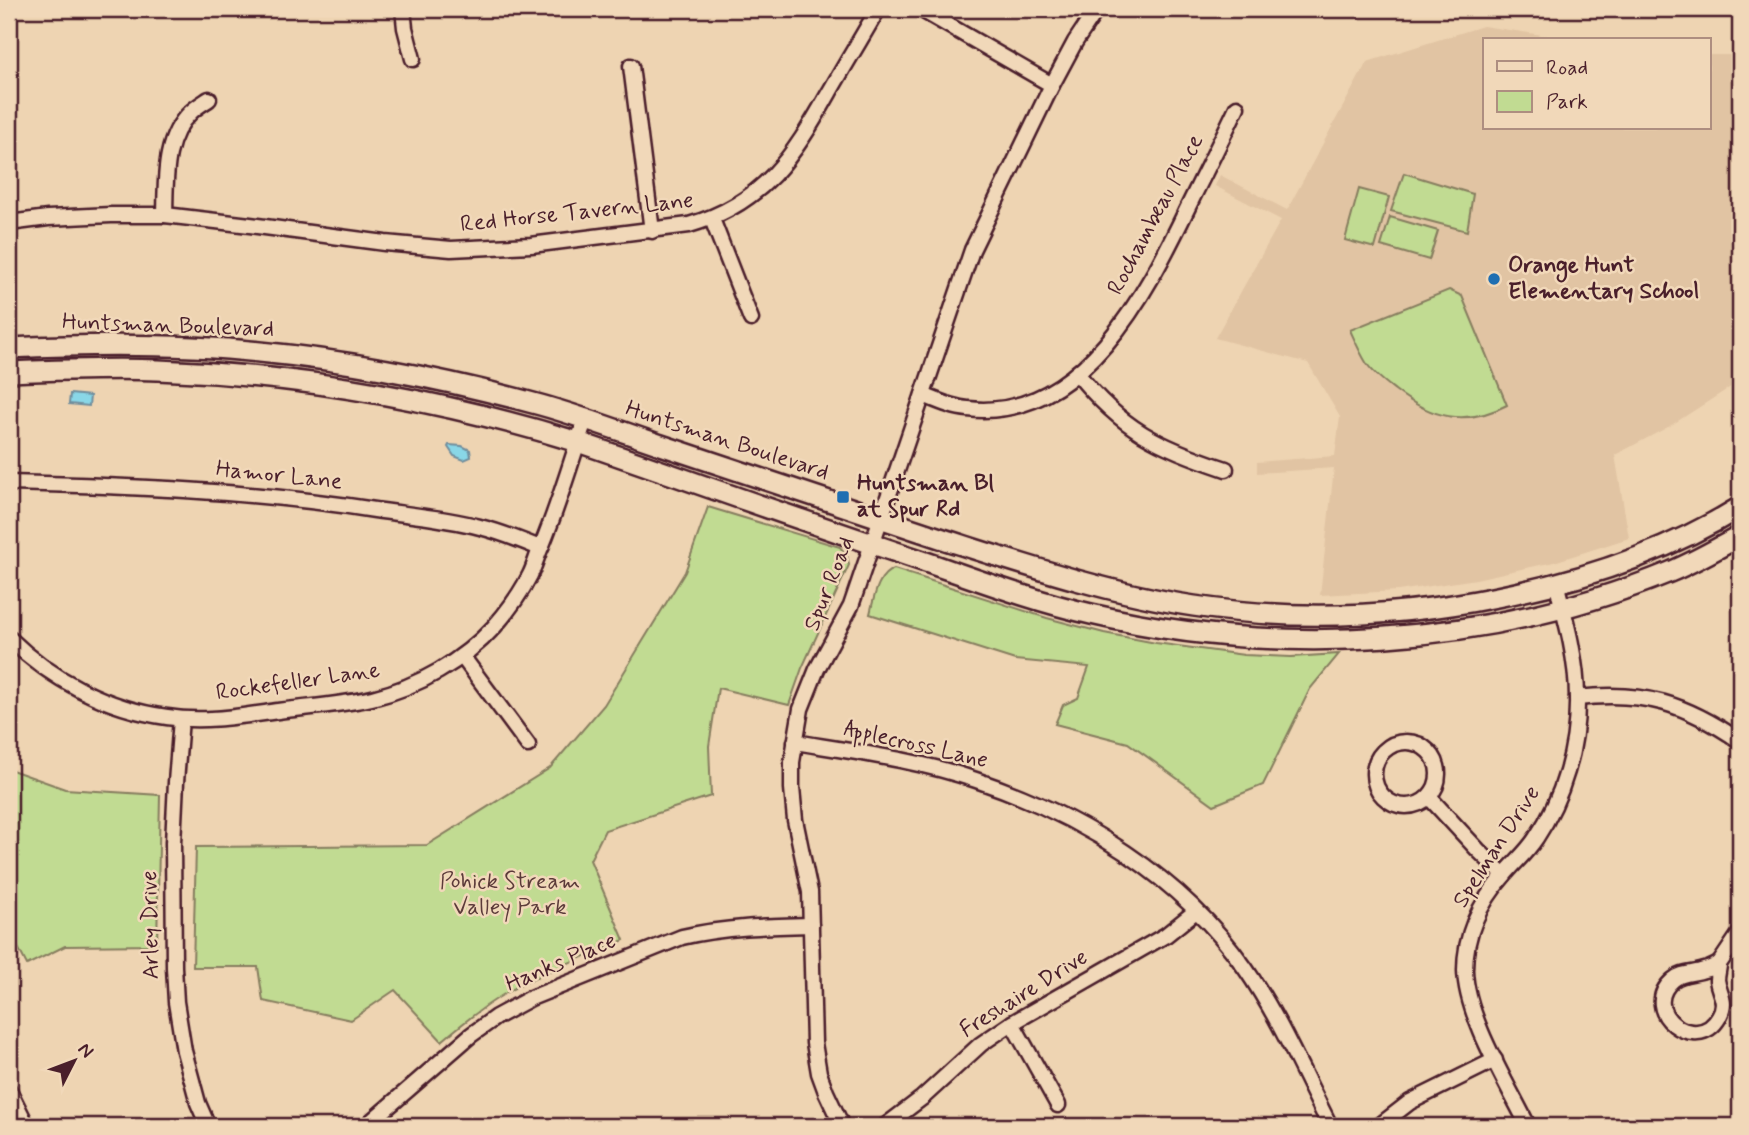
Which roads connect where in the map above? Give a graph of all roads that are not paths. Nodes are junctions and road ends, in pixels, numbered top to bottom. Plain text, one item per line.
1 (403, 9) edge
2 (878, 9) edge
3 (920, 9) edge
4 (1097, 9) edge
5 (413, 60) dead end
6 (631, 66) dead end
7 (1052, 85) junction
8 (209, 99) dead end
9 (1237, 107) dead end
10 (164, 215) junction
11 (712, 219) junction
12 (9, 223) edge
13 (652, 231) junction
14 (751, 319) dead end
15 (9, 348) edge
16 (9, 372) edge
17 (1077, 373) junction
18 (923, 395) junction
19 (585, 420) junction
20 (578, 442) junction
21 (1226, 469) dead end
22 (9, 483) edge
23 (1740, 507) edge
24 (881, 518) junction
25 (1740, 536) edge
26 (872, 544) junction
27 (540, 548) junction
28 (1556, 583) junction
29 (1562, 608) junction
30 (9, 638) edge
31 (462, 656) junction
32 (1577, 698) junction
33 (181, 719) junction
34 (1740, 741) edge
35 (795, 742) junction
36 (528, 745) dead end
37 (1429, 797) junction
38 (1504, 875) junction
39 (1196, 911) junction
40 (811, 925) junction
41 (1740, 933) edge
42 (1719, 964) junction
43 (1012, 1023) junction
44 (1495, 1060) junction
45 (9, 1090) edge
46 (1059, 1105) dead end
47 (26, 1126) edge
48 (208, 1126) edge
49 (366, 1126) edge
50 (842, 1126) edge
51 (885, 1126) edge
52 (1330, 1126) edge
53 (1379, 1126) edge
54 (1528, 1126) edge

1 - 5 street
2 - 11 street, Red Horse Tavern Lane
3 - 7 street
4 - 7 street, Spur Road
6 - 13 street
7 - 18 street, Spur Road
8 - 10 street
9 - 17 street, Rochambeau Place
10 - 12 street, Red Horse Tavern Lane
10 - 13 street, Red Horse Tavern Lane
11 - 13 street, Red Horse Tavern Lane
11 - 14 street
15 - 19 street, Huntsman Boulevard
16 - 20 street, Huntsman Boulevard
17 - 18 street, Rochambeau Place
17 - 21 street
18 - 24 street, Spur Road
19 - 20 street, Rockefeller Lane
19 - 24 street, Huntsman Boulevard
20 - 26 street, Huntsman Boulevard
20 - 27 street, Rockefeller Lane
22 - 27 street, Hamor Lane
23 - 28 street, Huntsman Boulevard
24 - 26 street, Spur Road
24 - 28 street, Huntsman Boulevard
25 - 29 street, Huntsman Boulevard
26 - 29 street, Huntsman Boulevard
26 - 35 street, Spur Road
27 - 31 street, Rockefeller Lane
28 - 29 street, Spelman Drive
29 - 32 street, Spelman Drive
30 - 33 street, Rockefeller Lane
31 - 33 street, Rockefeller Lane
31 - 36 street
32 - 34 street
32 - 38 street, Spelman Drive
33 - 48 street, Arley Drive
35 - 39 street, Applecross Lane
35 - 40 street, Spur Road
37 - 37 street
37 - 38 street
38 - 44 street, Spelman Drive
39 - 43 street, Freshaire Drive
39 - 52 street, Applecross Lane
40 - 49 street, Hanks Place
40 - 50 street, Spur Road
41 - 42 street
42 - 42 street
43 - 46 street
43 - 51 street, Freshaire Drive
44 - 53 street
44 - 54 street, Spelman Drive
45 - 47 street

